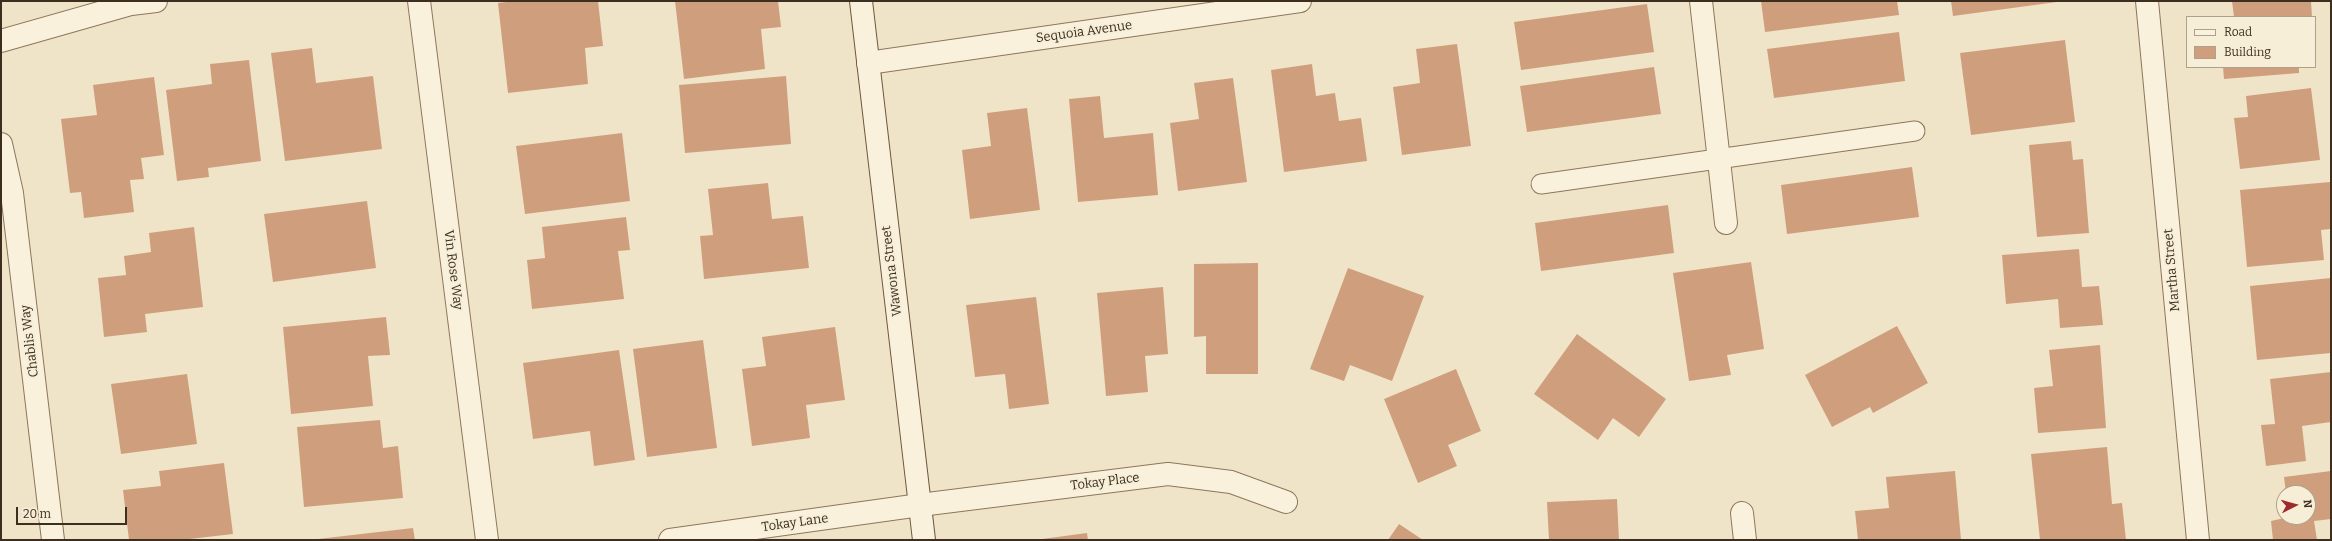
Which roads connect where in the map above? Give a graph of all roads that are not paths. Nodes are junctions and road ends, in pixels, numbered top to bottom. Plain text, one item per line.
1 (156, 1) edge
2 (419, 1) edge
3 (861, 1) edge
4 (1300, 1) edge
5 (1701, 1) edge
6 (2147, 1) edge
7 (1, 41) edge
8 (868, 63) junction
9 (1915, 131) dead end
10 (1, 144) edge
11 (1719, 159) junction
12 (1541, 184) dead end
13 (1726, 223) dead end
14 (1286, 502) dead end
15 (920, 505) junction
16 (1742, 513) dead end
17 (53, 540) edge
18 (488, 540) edge
19 (670, 540) edge
20 (924, 540) edge
21 (1745, 540) edge
22 (2198, 540) edge

1 - 7 street
2 - 18 street, Vin Rose Way
3 - 8 street, Wawona Street
4 - 8 street, Sequoia Avenue
5 - 11 street
6 - 22 street, Martha Street
8 - 15 street, Wawona Street
9 - 11 lane
10 - 17 street, Chablis Way
11 - 12 lane
11 - 13 street
14 - 15 street, Tokay Place
15 - 19 street, Tokay Lane
15 - 20 street, Wawona Street
16 - 21 street

